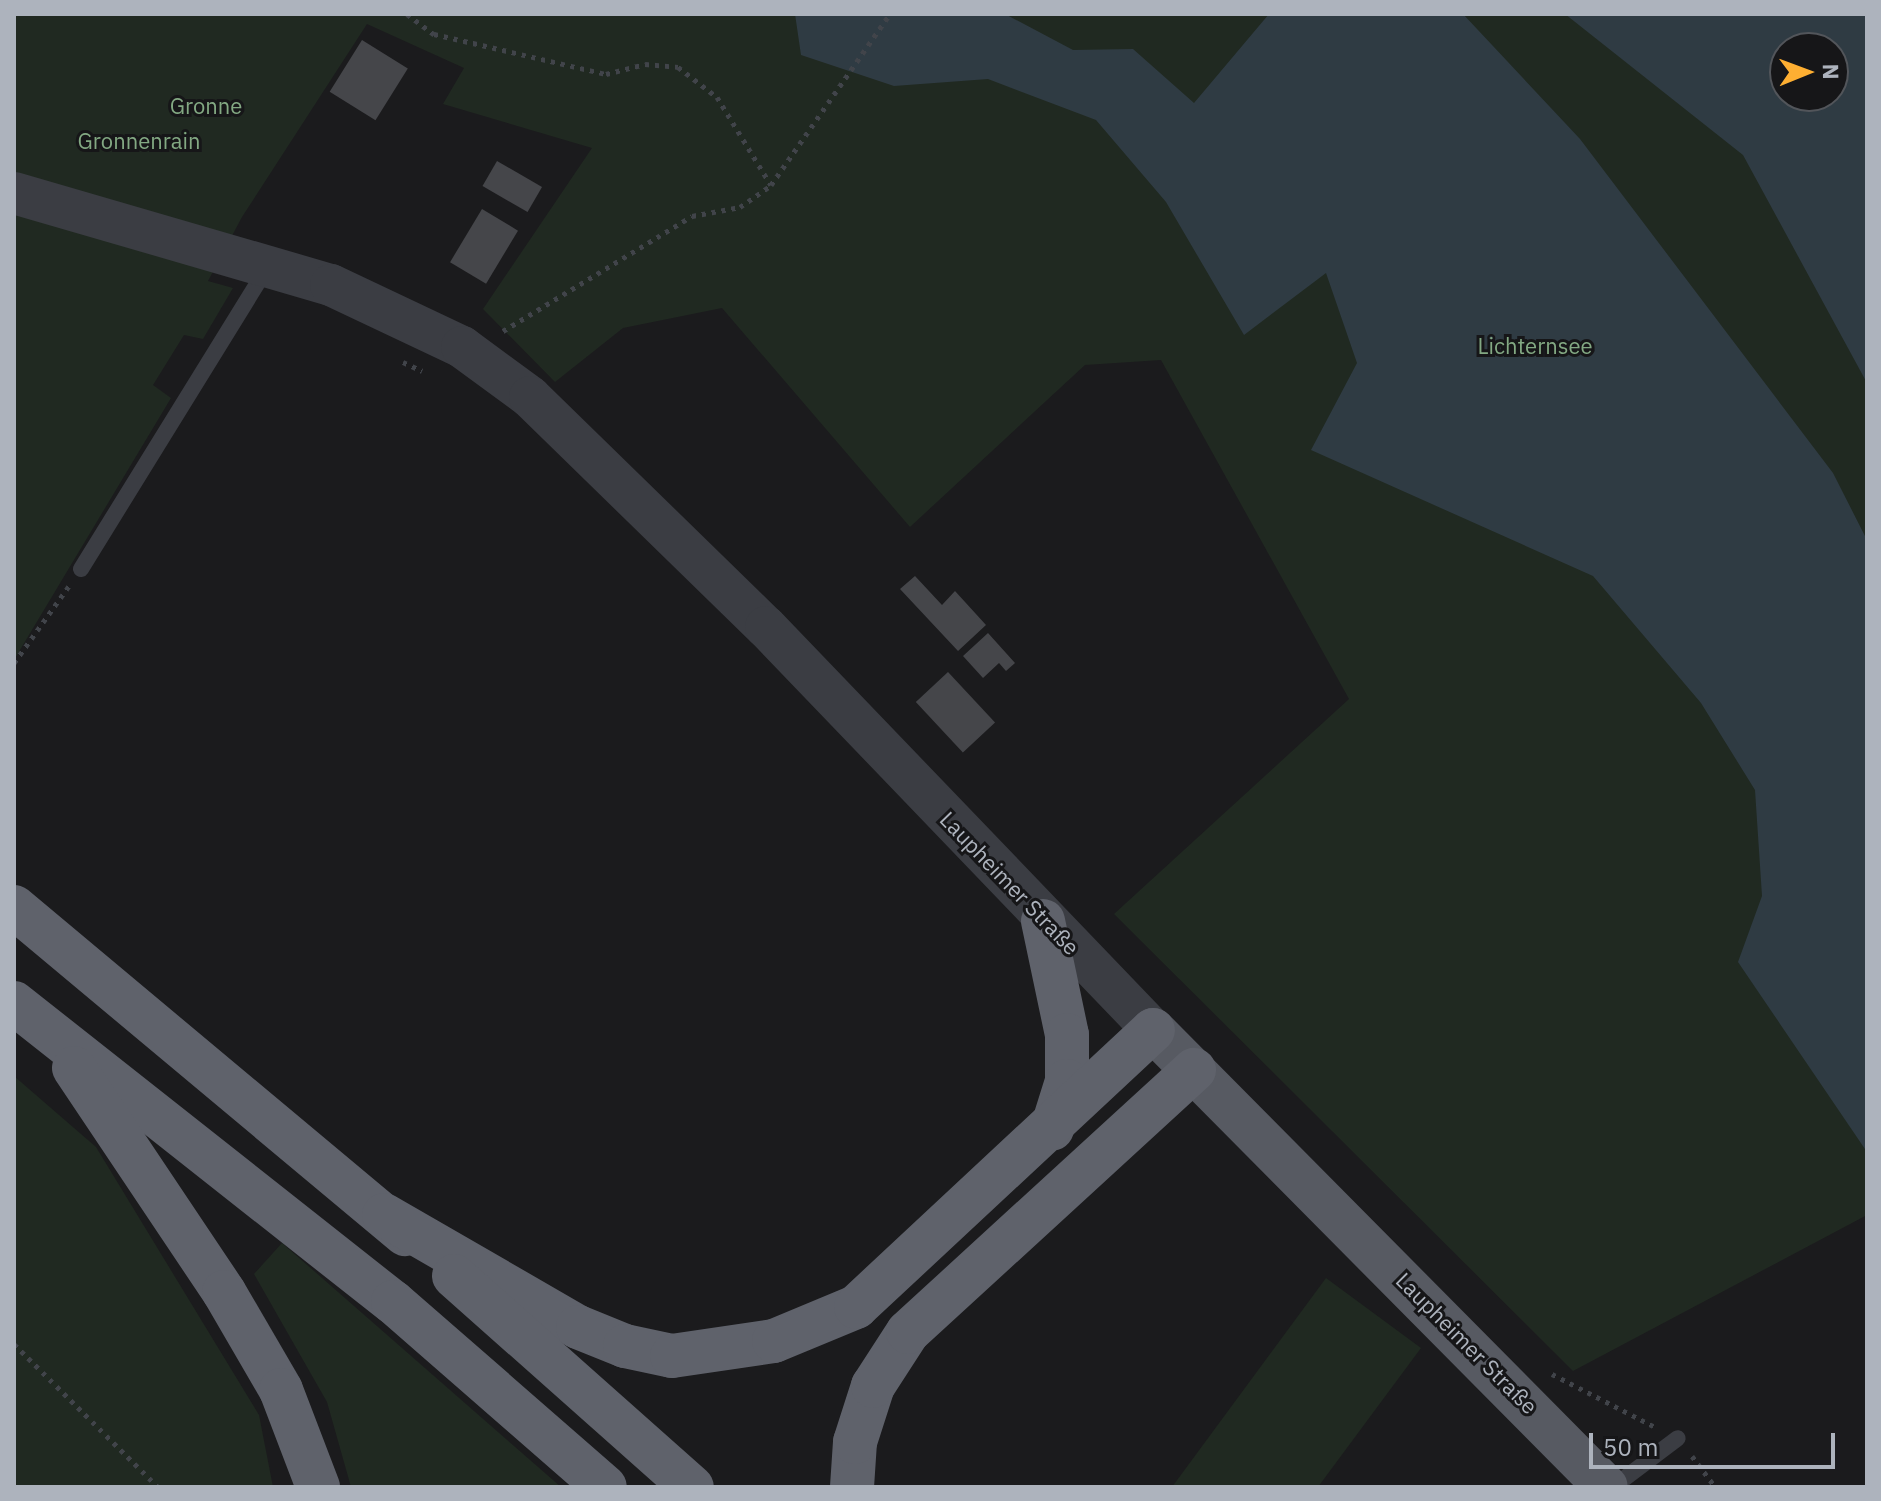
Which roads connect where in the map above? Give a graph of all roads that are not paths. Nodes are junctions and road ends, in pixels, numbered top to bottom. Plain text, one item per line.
1 (14, 193) edge
2 (267, 268) junction
3 (81, 569) road end
4 (14, 907) edge
5 (1043, 921) junction
6 (14, 1003) edge
7 (47, 1030) junction
8 (1153, 1030) junction
9 (1194, 1070) junction
10 (1051, 1131) junction
11 (384, 1215) junction
12 (1678, 1438) road end
13 (318, 1487) edge
14 (605, 1487) edge
15 (692, 1487) edge
16 (852, 1487) edge
17 (1606, 1487) edge
18 (1613, 1487) edge

1 - 2 street, Laupheimer Straße
2 - 3 lane
2 - 5 street, Laupheimer Straße
4 - 11 highway
5 - 8 street, Laupheimer Straße
5 - 10 highway
6 - 7 highway
7 - 13 highway
7 - 14 highway
8 - 9 main road, Laupheimer Straße
8 - 10 highway
9 - 16 highway
9 - 17 main road, Laupheimer Straße
10 - 11 highway
11 - 15 highway
12 - 18 lane

